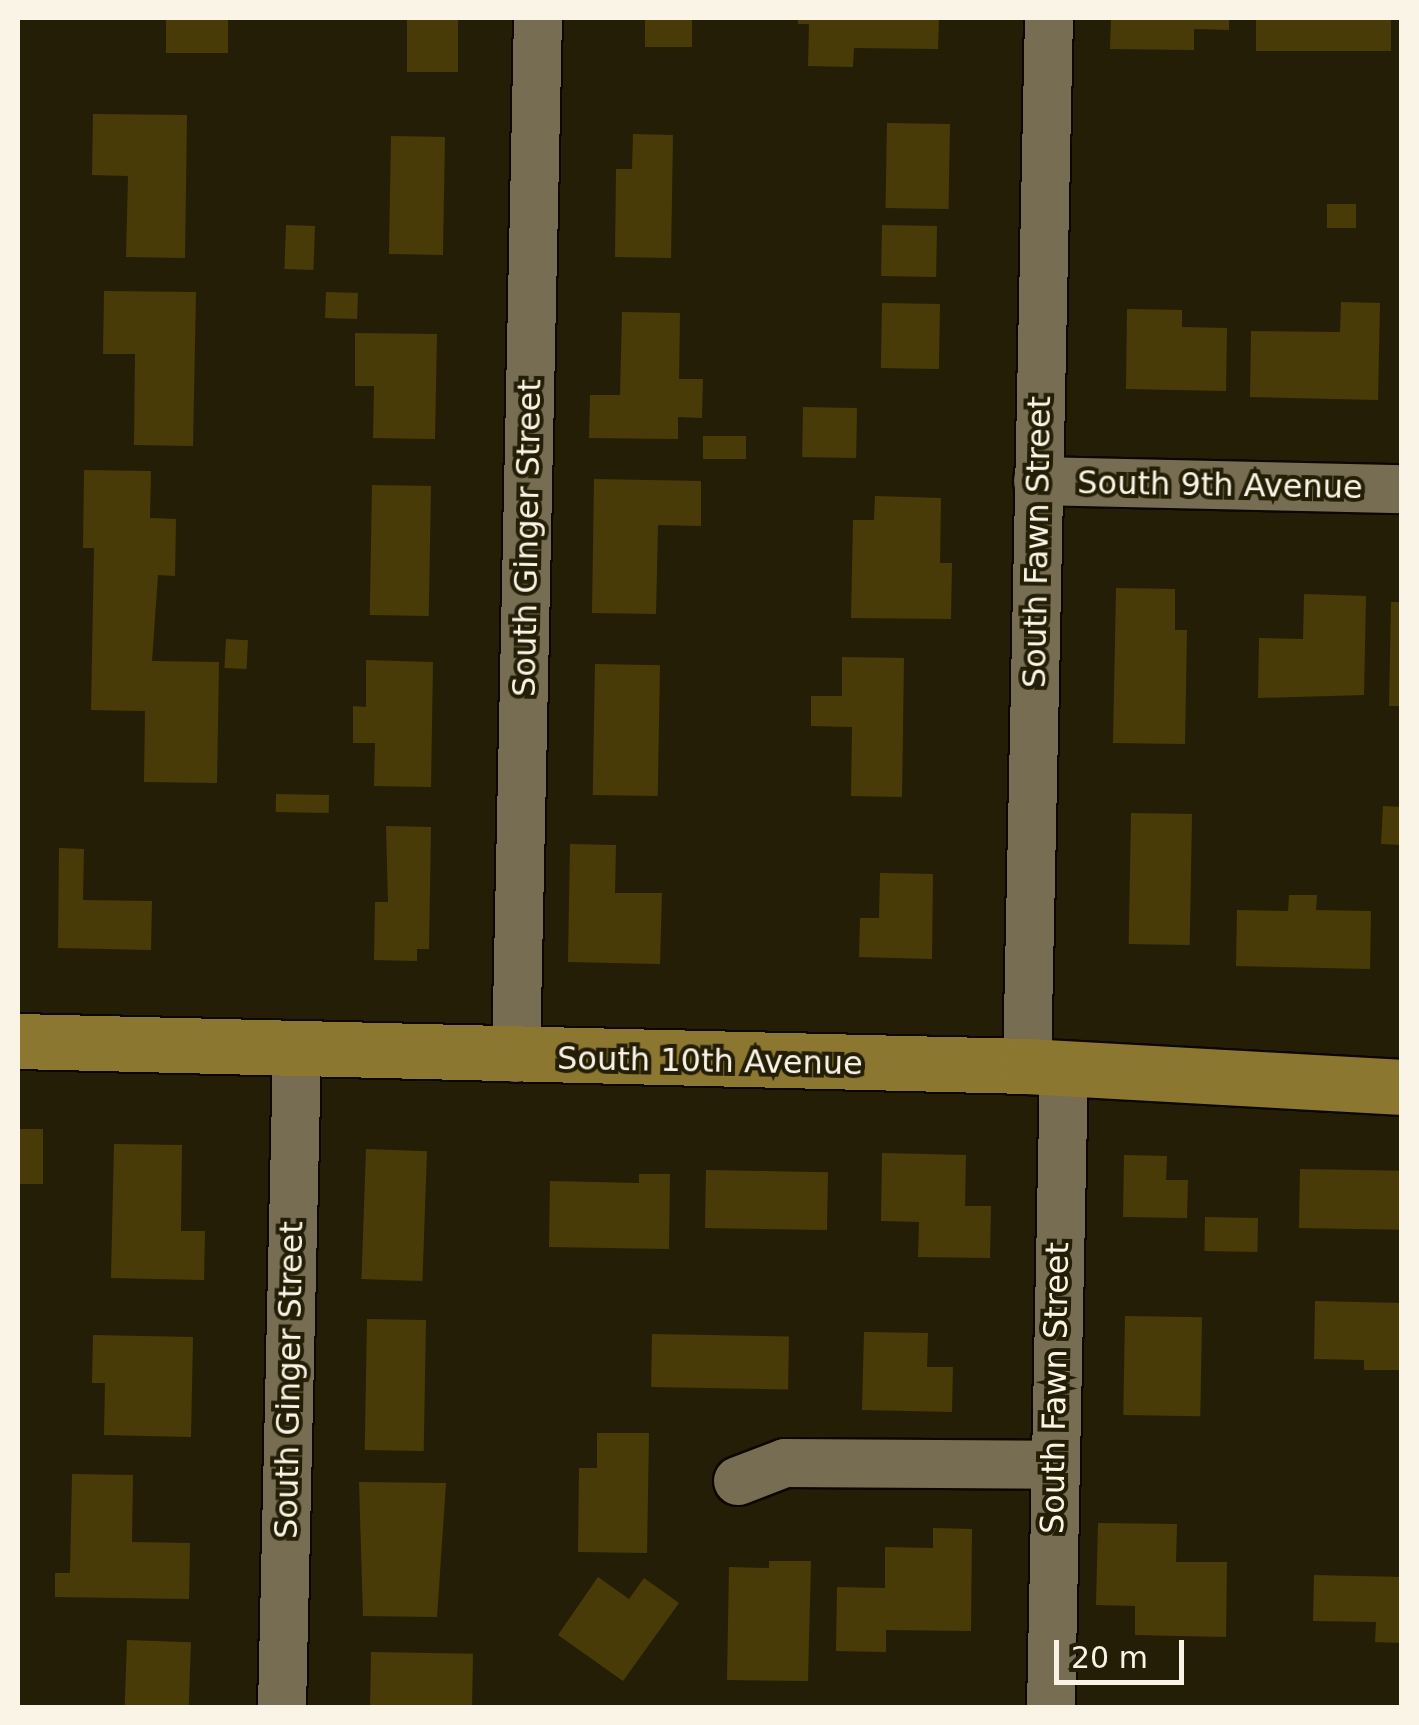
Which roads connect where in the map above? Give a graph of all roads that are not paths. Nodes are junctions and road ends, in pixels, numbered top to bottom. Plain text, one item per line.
1 (538, 18) edge
2 (1049, 18) edge
3 (1038, 481) junction
4 (1402, 489) edge
5 (18, 1042) edge
6 (297, 1052) junction
7 (516, 1058) junction
8 (1046, 1067) junction
9 (1402, 1088) edge
10 (1052, 1466) junction
11 (738, 1481) dead end
12 (282, 1708) edge
13 (1050, 1708) edge

1 - 7 street, South Ginger Street
2 - 3 street, South Fawn Street
3 - 4 street, South 9th Avenue
3 - 8 street, South Fawn Street
5 - 6 main road, South 10th Avenue
6 - 7 main road, South 10th Avenue
6 - 12 street, South Ginger Street
7 - 8 main road, South 10th Avenue
8 - 9 main road, South 10th Avenue
8 - 10 street, South Fawn Street
10 - 11 street
10 - 13 street, South Fawn Street

